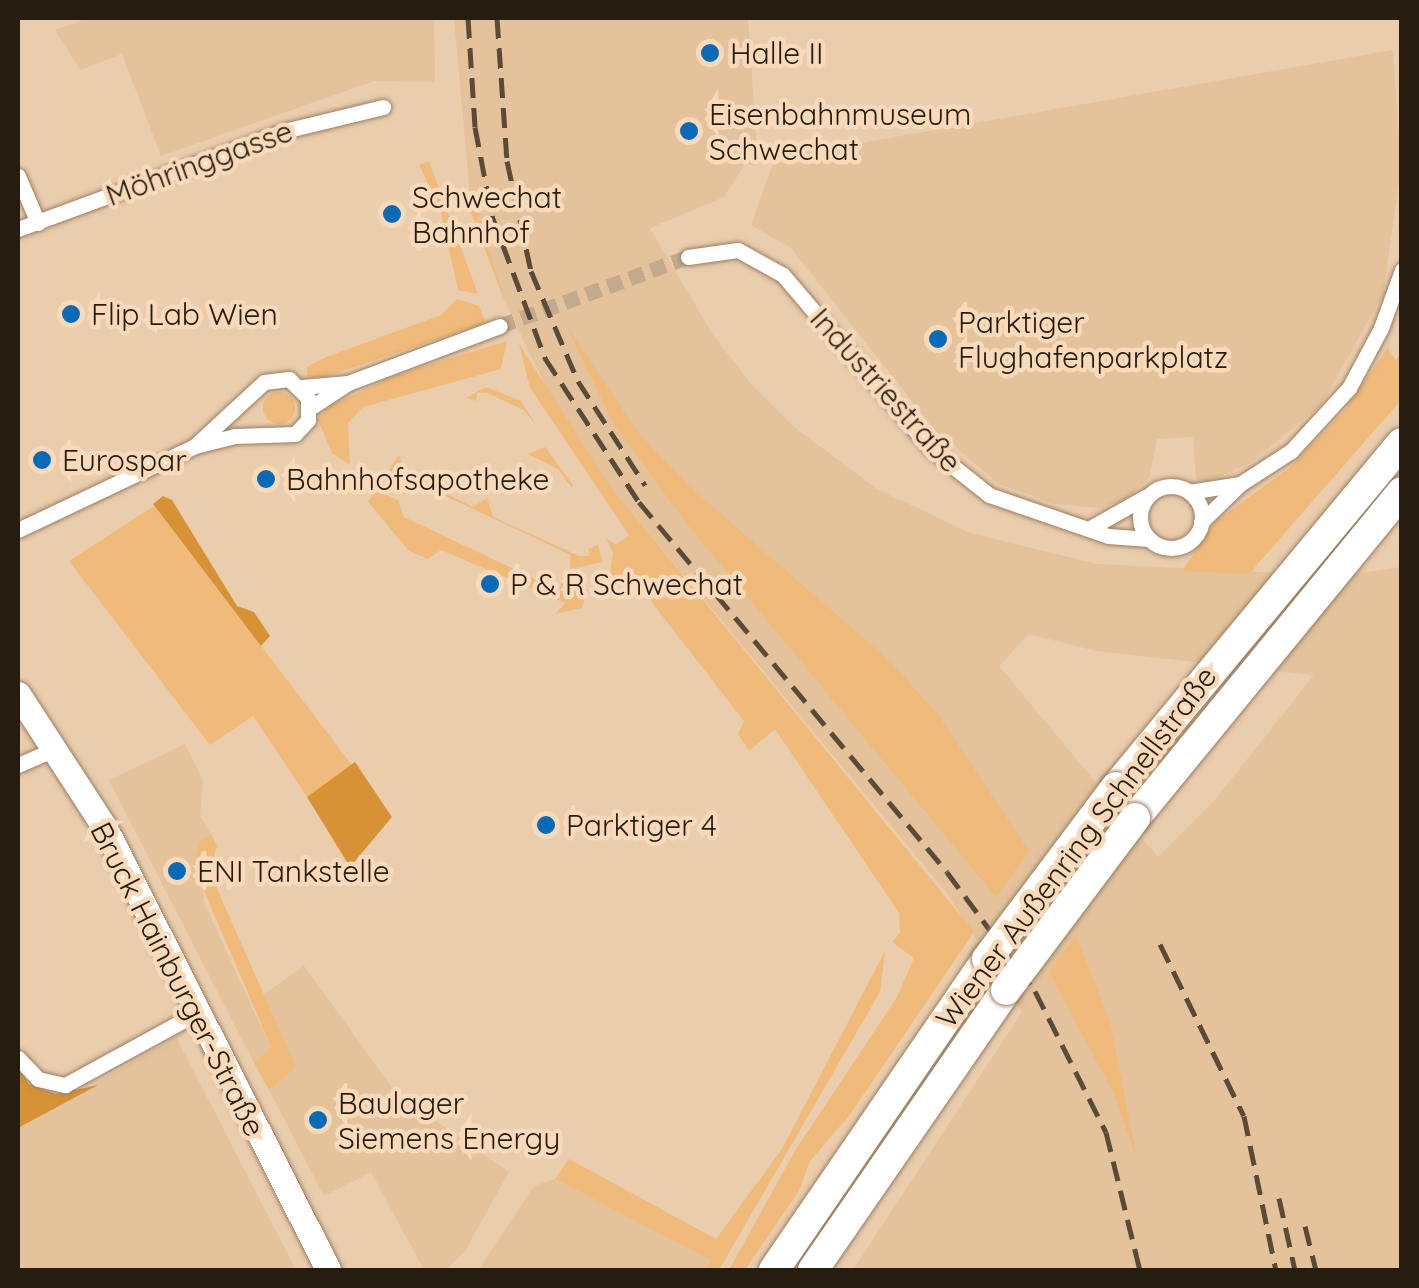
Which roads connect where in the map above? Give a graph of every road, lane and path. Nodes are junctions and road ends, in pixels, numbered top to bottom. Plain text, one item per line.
1 (384, 107) dead end
2 (18, 176) edge
3 (38, 223) junction
4 (18, 229) edge
5 (688, 257) tunnel mouth
6 (1402, 270) edge
7 (500, 326) tunnel mouth
8 (348, 383) junction
9 (302, 387) junction
10 (252, 397) junction
11 (310, 408) junction
12 (265, 435) junction
13 (1402, 443) edge
14 (195, 446) junction
15 (1240, 484) junction
16 (1189, 492) junction
17 (1402, 492) edge
18 (1148, 496) junction
19 (1201, 522) junction
20 (1092, 527) junction
21 (18, 530) edge
22 (1149, 539) junction
23 (18, 694) edge
24 (57, 748) junction
25 (18, 765) edge
26 (197, 1013) junction
27 (18, 1058) edge
28 (328, 1270) edge
29 (774, 1270) edge
30 (813, 1270) edge

1 - 3 street, Möhringgasse
2 - 3 street
3 - 4 street, Möhringgasse
5 - 20 street, Industriestraße
6 - 15 street
7 - 8 street
8 - 9 street
8 - 11 street
9 - 10 street
9 - 11 street
10 - 12 street
10 - 14 street
11 - 12 street
12 - 14 street
13 - 29 highway, Wiener Außenring Schnellstraße, bridge
14 - 21 street
15 - 16 street
15 - 19 street
16 - 18 street
16 - 19 street
17 - 30 highway, Wiener Außenring Schnellstraße, bridge
18 - 20 street
18 - 22 street
19 - 22 street
20 - 22 street, Industriestraße
23 - 24 main road, Bruck Hainburger-Straße
24 - 25 street
24 - 26 main road, Bruck Hainburger-Straße
26 - 27 street
26 - 28 main road, Bruck Hainburger-Straße

